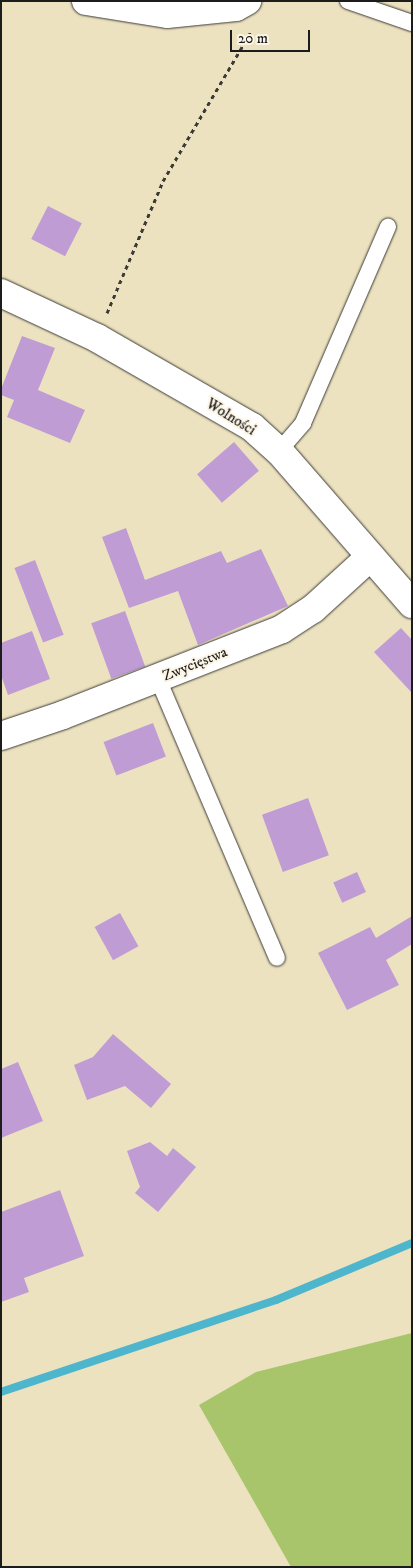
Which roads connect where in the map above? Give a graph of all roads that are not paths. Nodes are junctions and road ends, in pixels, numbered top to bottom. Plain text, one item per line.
1 (86, 1) edge
2 (348, 1) edge
3 (250, 14) edge
4 (412, 23) edge
5 (388, 227) dead end
6 (1, 293) edge
7 (280, 451) junction
8 (370, 557) junction
9 (412, 604) edge
10 (158, 679) junction
11 (1, 736) edge
12 (277, 958) dead end

1 - 3 street
2 - 4 lane
5 - 7 lane
6 - 7 street, Wolności
7 - 8 street, Wolności
8 - 9 street, Wolności
8 - 10 street, Zwycięstwa
10 - 11 street, Zwycięstwa
10 - 12 lane

